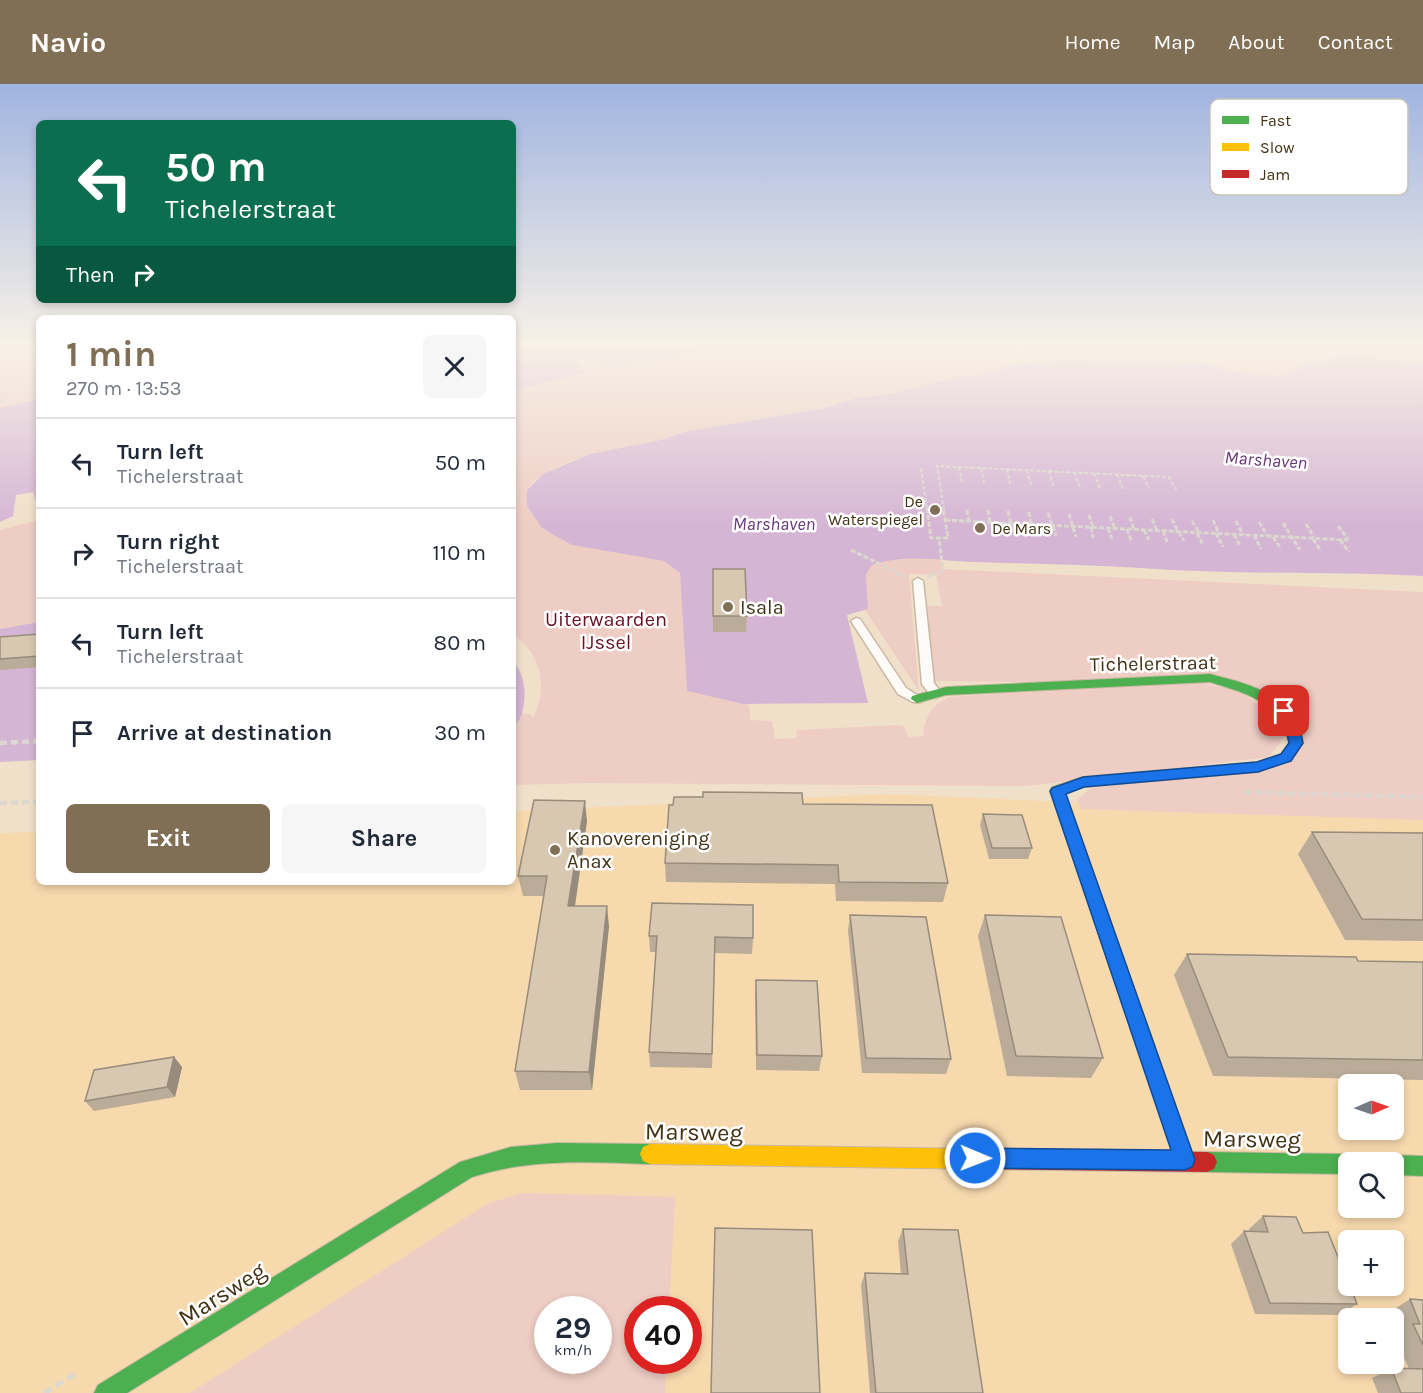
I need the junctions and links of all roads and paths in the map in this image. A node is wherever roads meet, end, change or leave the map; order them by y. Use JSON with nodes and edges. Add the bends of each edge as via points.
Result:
{"nodes":[{"id":1,"x":960,"y":467,"type":"junction"},
{"id":2,"x":921,"y":468,"type":"dead end"},
{"id":3,"x":981,"y":468,"type":"junction"},
{"id":4,"x":1007,"y":469,"type":"junction"},
{"id":5,"x":1027,"y":470,"type":"junction"},
{"id":6,"x":1049,"y":471,"type":"junction"},
{"id":7,"x":1074,"y":472,"type":"junction"},
{"id":8,"x":1094,"y":473,"type":"junction"},
{"id":9,"x":1117,"y":474,"type":"junction"},
{"id":10,"x":1143,"y":475,"type":"junction"},
{"id":11,"x":962,"y":482,"type":"dead end"},
{"id":12,"x":984,"y":483,"type":"dead end"},
{"id":13,"x":1011,"y":484,"type":"dead end"},
{"id":14,"x":1031,"y":485,"type":"dead end"},
{"id":15,"x":1053,"y":486,"type":"dead end"},
{"id":16,"x":1080,"y":487,"type":"dead end"},
{"id":17,"x":1100,"y":488,"type":"dead end"},
{"id":18,"x":1149,"y":488,"type":"dead end"},
{"id":19,"x":1123,"y":489,"type":"dead end"},
{"id":20,"x":1177,"y":491,"type":"dead end"},
{"id":21,"x":967,"y":510,"type":"dead end"},
{"id":22,"x":988,"y":510,"type":"dead end"},
{"id":23,"x":1008,"y":511,"type":"dead end"},
{"id":24,"x":1029,"y":512,"type":"dead end"},
{"id":25,"x":1048,"y":513,"type":"dead end"},
{"id":26,"x":1069,"y":514,"type":"dead end"},
{"id":27,"x":1089,"y":515,"type":"dead end"},
{"id":28,"x":1110,"y":516,"type":"dead end"},
{"id":29,"x":1130,"y":517,"type":"dead end"},
{"id":30,"x":1152,"y":519,"type":"dead end"},
{"id":31,"x":1172,"y":519,"type":"dead end"},
{"id":32,"x":945,"y":520,"type":"junction"},
{"id":33,"x":1213,"y":520,"type":"dead end"},
{"id":34,"x":969,"y":521,"type":"junction"},
{"id":35,"x":1192,"y":521,"type":"dead end"},
{"id":36,"x":1236,"y":521,"type":"dead end"},
{"id":37,"x":990,"y":522,"type":"junction"},
{"id":38,"x":1259,"y":522,"type":"dead end"},
{"id":39,"x":1283,"y":523,"type":"dead end"},
{"id":40,"x":1012,"y":524,"type":"junction"},
{"id":41,"x":1032,"y":524,"type":"junction"},
{"id":42,"x":1306,"y":524,"type":"dead end"},
{"id":43,"x":1052,"y":526,"type":"junction"},
{"id":44,"x":1073,"y":526,"type":"junction"},
{"id":45,"x":1338,"y":526,"type":"dead end"},
{"id":46,"x":1092,"y":527,"type":"junction"},
{"id":47,"x":1108,"y":528,"type":"junction"},
{"id":48,"x":1115,"y":528,"type":"junction"},
{"id":49,"x":1127,"y":529,"type":"junction"},
{"id":50,"x":1134,"y":530,"type":"junction"},
{"id":51,"x":1144,"y":530,"type":"junction"},
{"id":52,"x":1157,"y":531,"type":"junction"},
{"id":53,"x":1162,"y":531,"type":"junction"},
{"id":54,"x":1179,"y":532,"type":"junction"},
{"id":55,"x":1198,"y":532,"type":"junction"},
{"id":56,"x":1217,"y":533,"type":"junction"},
{"id":57,"x":1017,"y":534,"type":"dead end"},
{"id":58,"x":1234,"y":534,"type":"junction"},
{"id":59,"x":1243,"y":535,"type":"junction"},
{"id":60,"x":1254,"y":535,"type":"junction"},
{"id":61,"x":1036,"y":536,"type":"dead end"},
{"id":62,"x":1056,"y":536,"type":"dead end"},
{"id":63,"x":1267,"y":536,"type":"junction"},
{"id":64,"x":1273,"y":536,"type":"junction"},
{"id":65,"x":1076,"y":537,"type":"dead end"},
{"id":66,"x":1292,"y":537,"type":"junction"},
{"id":67,"x":939,"y":538,"type":"junction"},
{"id":68,"x":1094,"y":538,"type":"dead end"},
{"id":69,"x":1314,"y":538,"type":"junction"},
{"id":70,"x":1112,"y":539,"type":"dead end"},
{"id":71,"x":1340,"y":539,"type":"junction"},
{"id":72,"x":1131,"y":540,"type":"dead end"},
{"id":73,"x":1149,"y":540,"type":"dead end"},
{"id":74,"x":1184,"y":541,"type":"dead end"},
{"id":75,"x":1167,"y":542,"type":"dead end"},
{"id":76,"x":1202,"y":543,"type":"dead end"},
{"id":77,"x":1240,"y":546,"type":"dead end"},
{"id":78,"x":1222,"y":547,"type":"dead end"},
{"id":79,"x":1261,"y":549,"type":"dead end"},
{"id":80,"x":1281,"y":549,"type":"dead end"},
{"id":81,"x":851,"y":550,"type":"dead end"},
{"id":82,"x":1300,"y":550,"type":"dead end"},
{"id":83,"x":1321,"y":551,"type":"dead end"},
{"id":84,"x":1349,"y":552,"type":"dead end"},
{"id":85,"x":943,"y":571,"type":"dead end"},
{"id":86,"x":901,"y":575,"type":"dead end"},
{"id":87,"x":918,"y":581,"type":"dead end"},
{"id":88,"x":856,"y":621,"type":"dead end"},
{"id":89,"x":936,"y":694,"type":"junction"},
{"id":90,"x":917,"y":699,"type":"joint"},
{"id":91,"x":36,"y":741,"type":"edge"},
{"id":92,"x":0,"y":742,"type":"edge"},
{"id":93,"x":36,"y":802,"type":"edge"},
{"id":94,"x":0,"y":803,"type":"edge"},
{"id":95,"x":1185,"y":1160,"type":"junction"},
{"id":96,"x":1338,"y":1164,"type":"edge"},
{"id":97,"x":1404,"y":1165,"type":"edge"},
{"id":98,"x":1423,"y":1166,"type":"edge"},
{"id":99,"x":106,"y":1393,"type":"edge"}],
"edges":[{"from":1,"to":3,"type":"path"},
{"from":1,"to":11,"type":"path"},
{"from":1,"to":32,"type":"path","via":[[937,466]]},
{"from":2,"to":67,"type":"path","via":[[931,538]]},
{"from":3,"to":4,"type":"path"},
{"from":3,"to":12,"type":"path"},
{"from":4,"to":5,"type":"path"},
{"from":4,"to":13,"type":"path"},
{"from":5,"to":6,"type":"path"},
{"from":5,"to":14,"type":"path"},
{"from":6,"to":7,"type":"path"},
{"from":6,"to":15,"type":"path"},
{"from":7,"to":8,"type":"path"},
{"from":7,"to":16,"type":"path"},
{"from":8,"to":9,"type":"path"},
{"from":8,"to":17,"type":"path"},
{"from":9,"to":10,"type":"path"},
{"from":9,"to":19,"type":"path"},
{"from":10,"to":18,"type":"path"},
{"from":10,"to":20,"type":"path","via":[[1169,477]]},
{"from":21,"to":34,"type":"path"},
{"from":22,"to":37,"type":"path"},
{"from":23,"to":40,"type":"path"},
{"from":24,"to":41,"type":"path"},
{"from":25,"to":43,"type":"path"},
{"from":26,"to":44,"type":"path"},
{"from":27,"to":46,"type":"path"},
{"from":28,"to":48,"type":"path"},
{"from":29,"to":50,"type":"path"},
{"from":30,"to":52,"type":"path"},
{"from":31,"to":54,"type":"path"},
{"from":32,"to":34,"type":"path"},
{"from":32,"to":67,"type":"path","via":[[948,538]]},
{"from":33,"to":56,"type":"path"},
{"from":34,"to":37,"type":"path"},
{"from":35,"to":55,"type":"path"},
{"from":36,"to":59,"type":"path"},
{"from":37,"to":40,"type":"path"},
{"from":38,"to":63,"type":"path"},
{"from":39,"to":66,"type":"path"},
{"from":40,"to":41,"type":"path"},
{"from":40,"to":57,"type":"path"},
{"from":41,"to":43,"type":"path"},
{"from":41,"to":61,"type":"path"},
{"from":42,"to":69,"type":"path"},
{"from":43,"to":44,"type":"path"},
{"from":43,"to":62,"type":"path"},
{"from":44,"to":46,"type":"path"},
{"from":44,"to":65,"type":"path"},
{"from":45,"to":71,"type":"path","via":[[1348,540]]},
{"from":46,"to":47,"type":"path"},
{"from":46,"to":68,"type":"path"},
{"from":47,"to":48,"type":"path"},
{"from":47,"to":70,"type":"path"},
{"from":48,"to":49,"type":"path"},
{"from":49,"to":50,"type":"path"},
{"from":49,"to":72,"type":"path"},
{"from":50,"to":51,"type":"path"},
{"from":51,"to":52,"type":"path"},
{"from":51,"to":73,"type":"path"},
{"from":52,"to":53,"type":"path"},
{"from":53,"to":54,"type":"path"},
{"from":53,"to":75,"type":"path"},
{"from":54,"to":55,"type":"path"},
{"from":54,"to":74,"type":"path"},
{"from":55,"to":56,"type":"path"},
{"from":55,"to":76,"type":"path"},
{"from":56,"to":58,"type":"path"},
{"from":56,"to":78,"type":"path"},
{"from":58,"to":59,"type":"path"},
{"from":58,"to":77,"type":"path"},
{"from":59,"to":60,"type":"path"},
{"from":60,"to":63,"type":"path"},
{"from":60,"to":79,"type":"path"},
{"from":63,"to":64,"type":"path"},
{"from":64,"to":66,"type":"path"},
{"from":64,"to":80,"type":"path"},
{"from":66,"to":69,"type":"path"},
{"from":66,"to":82,"type":"path"},
{"from":67,"to":85,"type":"path"},
{"from":69,"to":71,"type":"path"},
{"from":69,"to":83,"type":"path"},
{"from":71,"to":84,"type":"path"},
{"from":81,"to":86,"type":"path"},
{"from":87,"to":89,"type":"lane","via":[[928,684]]},
{"from":88,"to":90,"type":"lane","via":[[902,691]]},
{"from":89,"to":90,"type":"street","name":"Tichelerstraat"},
{"from":89,"to":95,"type":"street","name":"Tichelerstraat","via":[[1210,678],[1264,696],[1284,711],[1296,743],[1286,758],[1258,767],[1083,782],[1058,791]]},
{"from":91,"to":92,"type":"path"},
{"from":93,"to":94,"type":"path"},
{"from":95,"to":96,"type":"street","name":"Marsweg"},
{"from":95,"to":99,"type":"street","name":"Marsweg","via":[[538,1152],[501,1156],[457,1174]]},
{"from":97,"to":98,"type":"street"}]}
